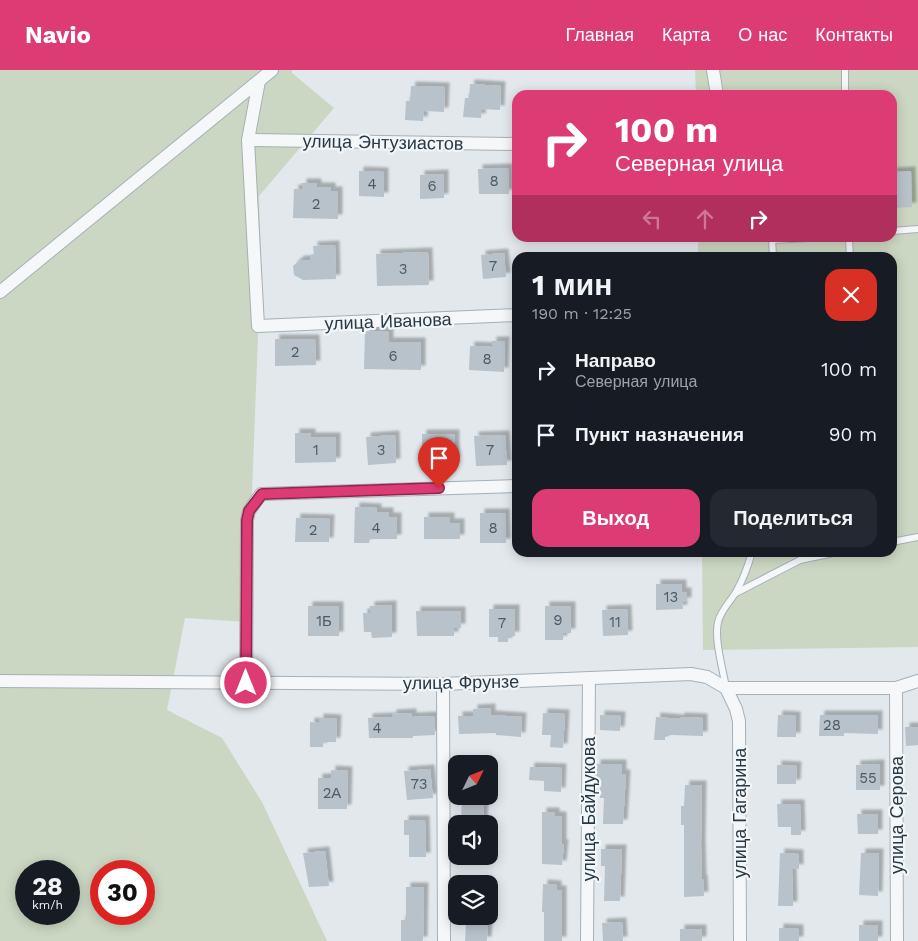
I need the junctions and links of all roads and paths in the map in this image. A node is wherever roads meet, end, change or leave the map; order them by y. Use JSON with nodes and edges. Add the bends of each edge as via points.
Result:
{"nodes":[{"id":1,"x":272,"y":70,"type":"edge"},
{"id":2,"x":713,"y":70,"type":"edge"},
{"id":3,"x":845,"y":70,"type":"edge"},
{"id":4,"x":259,"y":81,"type":"junction"},
{"id":5,"x":716,"y":90,"type":"edge"},
{"id":6,"x":845,"y":90,"type":"edge"},
{"id":7,"x":248,"y":140,"type":"junction"},
{"id":8,"x":512,"y":144,"type":"edge"},
{"id":9,"x":918,"y":229,"type":"edge"},
{"id":10,"x":897,"y":231,"type":"edge"},
{"id":11,"x":0,"y":292,"type":"edge"},
{"id":12,"x":512,"y":315,"type":"edge"},
{"id":13,"x":512,"y":486,"type":"edge"},
{"id":14,"x":918,"y":537,"type":"edge"},
{"id":15,"x":897,"y":541,"type":"edge"},
{"id":16,"x":751,"y":557,"type":"edge"},
{"id":17,"x":801,"y":557,"type":"edge"},
{"id":18,"x":814,"y":557,"type":"edge"},
{"id":19,"x":800,"y":560,"type":"junction"},
{"id":20,"x":735,"y":594,"type":"junction"},
{"id":21,"x":589,"y":678,"type":"junction"},
{"id":22,"x":0,"y":681,"type":"edge"},
{"id":23,"x":918,"y":681,"type":"edge"},
{"id":24,"x":246,"y":683,"type":"junction"},
{"id":25,"x":443,"y":684,"type":"junction"},
{"id":26,"x":726,"y":688,"type":"junction"},
{"id":27,"x":896,"y":688,"type":"junction"},
{"id":28,"x":444,"y":941,"type":"edge"},
{"id":29,"x":587,"y":941,"type":"edge"},
{"id":30,"x":740,"y":941,"type":"edge"},
{"id":31,"x":897,"y":941,"type":"edge"}],
"edges":[{"from":1,"to":4,"type":"street"},
{"from":2,"to":5,"type":"street"},
{"from":3,"to":6,"type":"lane"},
{"from":4,"to":7,"type":"street"},
{"from":4,"to":11,"type":"street"},
{"from":7,"to":8,"type":"street","name":"улица Энтузиастов"},
{"from":7,"to":12,"type":"street","name":"улица Иванова","via":[[258,326]]},
{"from":9,"to":10,"type":"lane"},
{"from":13,"to":24,"type":"street","via":[[262,494],[249,511],[247,520]]},
{"from":14,"to":15,"type":"lane"},
{"from":16,"to":20,"type":"lane"},
{"from":17,"to":19,"type":"lane"},
{"from":18,"to":19,"type":"lane"},
{"from":19,"to":20,"type":"lane"},
{"from":20,"to":26,"type":"lane","via":[[717,624]]},
{"from":21,"to":25,"type":"street","name":"улица Фрунзе"},
{"from":21,"to":26,"type":"street","name":"улица Фрунзе","via":[[691,674],[707,677]]},
{"from":21,"to":29,"type":"street","name":"улица Байдукова"},
{"from":22,"to":24,"type":"street","name":"улица Фрунзе"},
{"from":23,"to":27,"type":"street","name":"улица Фрунзе"},
{"from":24,"to":25,"type":"street","name":"улица Фрунзе"},
{"from":25,"to":28,"type":"street"},
{"from":26,"to":27,"type":"street","name":"улица Фрунзе"},
{"from":26,"to":30,"type":"street","name":"улица Гагарина","via":[[739,721]]},
{"from":27,"to":31,"type":"street","name":"улица Серова"}]}
